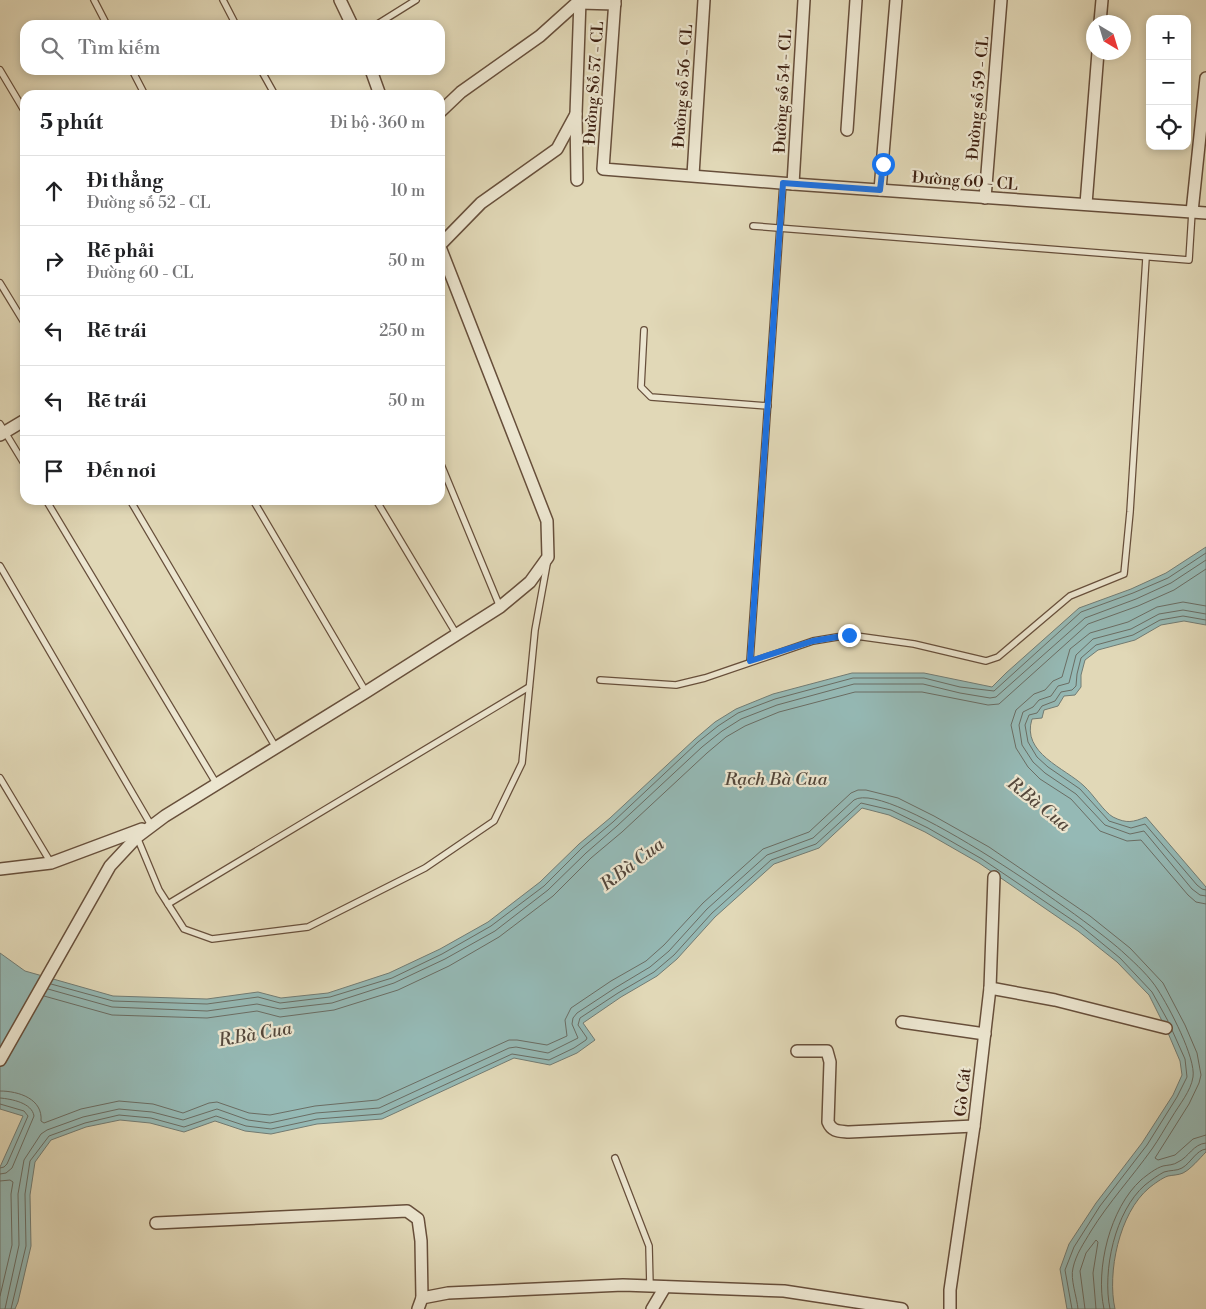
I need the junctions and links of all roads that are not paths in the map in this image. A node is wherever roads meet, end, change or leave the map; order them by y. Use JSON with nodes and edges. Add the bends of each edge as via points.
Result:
{"nodes":[{"id":1,"x":94,"y":0,"type":"edge"},
{"id":2,"x":223,"y":0,"type":"edge"},
{"id":3,"x":340,"y":0,"type":"edge"},
{"id":4,"x":416,"y":0,"type":"edge"},
{"id":5,"x":704,"y":0,"type":"edge"},
{"id":6,"x":804,"y":0,"type":"edge"},
{"id":7,"x":856,"y":0,"type":"edge"},
{"id":8,"x":896,"y":0,"type":"edge"},
{"id":9,"x":1002,"y":0,"type":"edge"},
{"id":10,"x":1102,"y":0,"type":"edge"},
{"id":11,"x":580,"y":1,"type":"edge"},
{"id":12,"x":615,"y":2,"type":"edge"},
{"id":13,"x":1101,"y":15,"type":"edge"},
{"id":14,"x":104,"y":20,"type":"edge"},
{"id":15,"x":233,"y":20,"type":"edge"},
{"id":16,"x":350,"y":20,"type":"edge"},
{"id":17,"x":384,"y":20,"type":"edge"},
{"id":18,"x":1097,"y":60,"type":"edge"},
{"id":19,"x":0,"y":70,"type":"edge"},
{"id":20,"x":135,"y":75,"type":"edge"},
{"id":21,"x":264,"y":75,"type":"edge"},
{"id":22,"x":373,"y":75,"type":"edge"},
{"id":23,"x":1206,"y":78,"type":"edge"},
{"id":24,"x":142,"y":90,"type":"edge"},
{"id":25,"x":272,"y":90,"type":"edge"},
{"id":26,"x":378,"y":90,"type":"edge"},
{"id":27,"x":20,"y":104,"type":"edge"},
{"id":28,"x":445,"y":107,"type":"edge"},
{"id":29,"x":576,"y":114,"type":"junction"},
{"id":30,"x":847,"y":130,"type":"dead end"},
{"id":31,"x":603,"y":169,"type":"joint"},
{"id":32,"x":693,"y":175,"type":"junction"},
{"id":33,"x":577,"y":180,"type":"dead end"},
{"id":34,"x":788,"y":184,"type":"junction"},
{"id":35,"x":880,"y":190,"type":"junction"},
{"id":36,"x":985,"y":198,"type":"junction"},
{"id":37,"x":1086,"y":204,"type":"junction"},
{"id":38,"x":1192,"y":212,"type":"junction"},
{"id":39,"x":1206,"y":213,"type":"edge"},
{"id":40,"x":753,"y":226,"type":"dead end"},
{"id":41,"x":780,"y":229,"type":"junction"},
{"id":42,"x":445,"y":241,"type":"edge"},
{"id":43,"x":1146,"y":258,"type":"junction"},
{"id":44,"x":445,"y":259,"type":"edge"},
{"id":45,"x":0,"y":283,"type":"edge"},
{"id":46,"x":20,"y":316,"type":"edge"},
{"id":47,"x":644,"y":330,"type":"dead end"},
{"id":48,"x":768,"y":406,"type":"junction"},
{"id":49,"x":20,"y":422,"type":"edge"},
{"id":50,"x":2,"y":430,"type":"edge"},
{"id":51,"x":20,"y":457,"type":"edge"},
{"id":52,"x":445,"y":474,"type":"edge"},
{"id":53,"x":49,"y":505,"type":"edge"},
{"id":54,"x":133,"y":505,"type":"edge"},
{"id":55,"x":256,"y":505,"type":"edge"},
{"id":56,"x":379,"y":505,"type":"edge"},
{"id":57,"x":548,"y":557,"type":"junction"},
{"id":58,"x":0,"y":566,"type":"edge"},
{"id":59,"x":500,"y":607,"type":"junction"},
{"id":60,"x":457,"y":635,"type":"junction"},
{"id":61,"x":750,"y":661,"type":"junction"},
{"id":62,"x":600,"y":680,"type":"dead end"},
{"id":63,"x":530,"y":686,"type":"junction"},
{"id":64,"x":366,"y":692,"type":"junction"},
{"id":65,"x":275,"y":746,"type":"junction"},
{"id":66,"x":0,"y":778,"type":"edge"},
{"id":67,"x":216,"y":784,"type":"junction"},
{"id":68,"x":150,"y":826,"type":"junction"},
{"id":69,"x":137,"y":836,"type":"junction"},
{"id":70,"x":51,"y":863,"type":"junction"},
{"id":71,"x":0,"y":869,"type":"edge"},
{"id":72,"x":994,"y":877,"type":"dead end"},
{"id":73,"x":168,"y":904,"type":"junction"},
{"id":74,"x":990,"y":988,"type":"junction"},
{"id":75,"x":902,"y":1022,"type":"dead end"},
{"id":76,"x":1166,"y":1028,"type":"dead end"},
{"id":77,"x":985,"y":1034,"type":"junction"},
{"id":78,"x":797,"y":1051,"type":"dead end"},
{"id":79,"x":0,"y":1060,"type":"edge"},
{"id":80,"x":974,"y":1126,"type":"junction"},
{"id":81,"x":614,"y":1158,"type":"dead end"},
{"id":82,"x":156,"y":1223,"type":"dead end"},
{"id":83,"x":650,"y":1286,"type":"junction"},
{"id":84,"x":665,"y":1287,"type":"junction"},
{"id":85,"x":420,"y":1304,"type":"edge"},
{"id":86,"x":652,"y":1309,"type":"edge"},
{"id":87,"x":902,"y":1309,"type":"edge"},
{"id":88,"x":950,"y":1309,"type":"edge"}],
"edges":[{"from":1,"to":14,"type":"lane"},
{"from":2,"to":15,"type":"lane"},
{"from":3,"to":16,"type":"street"},
{"from":4,"to":17,"type":"lane"},
{"from":5,"to":32,"type":"street","name":"Đường số 56 - CL"},
{"from":6,"to":34,"type":"street","name":"Đường số 54 - CL"},
{"from":7,"to":30,"type":"street"},
{"from":8,"to":35,"type":"street"},
{"from":9,"to":36,"type":"street","name":"Đường số 59 - CL"},
{"from":10,"to":13,"type":"street"},
{"from":11,"to":12,"type":"street"},
{"from":11,"to":28,"type":"street","via":[[540,36]]},
{"from":11,"to":29,"type":"street"},
{"from":12,"to":31,"type":"street","name":"Đường Số 57 - CL"},
{"from":18,"to":37,"type":"street"},
{"from":19,"to":27,"type":"lane"},
{"from":20,"to":24,"type":"lane"},
{"from":21,"to":25,"type":"lane"},
{"from":22,"to":26,"type":"street"},
{"from":23,"to":38,"type":"street"},
{"from":29,"to":33,"type":"street"},
{"from":29,"to":42,"type":"street","via":[[557,149],[481,203]]},
{"from":31,"to":32,"type":"street","name":"Đường 60 - CL"},
{"from":32,"to":34,"type":"street","name":"Đường 60 - CL"},
{"from":34,"to":35,"type":"street","name":"Đường 60 - CL"},
{"from":34,"to":41,"type":"lane"},
{"from":35,"to":36,"type":"street","name":"Đường 60 - CL"},
{"from":36,"to":37,"type":"street","name":"Đường 60 - CL"},
{"from":37,"to":38,"type":"street","name":"Đường 60 - CL"},
{"from":38,"to":39,"type":"street","name":"Đường 60 - CL"},
{"from":38,"to":43,"type":"lane","via":[[1189,260]]},
{"from":40,"to":41,"type":"lane"},
{"from":41,"to":43,"type":"lane"},
{"from":41,"to":48,"type":"lane"},
{"from":43,"to":61,"type":"lane","via":[[1124,574],[1070,596],[998,657],[986,661],[914,644],[849,635],[813,641]]},
{"from":44,"to":57,"type":"street","via":[[547,521]]},
{"from":45,"to":46,"type":"lane"},
{"from":47,"to":48,"type":"lane","via":[[641,387],[651,397]]},
{"from":48,"to":61,"type":"lane"},
{"from":49,"to":50,"type":"street"},
{"from":50,"to":51,"type":"lane"},
{"from":52,"to":59,"type":"lane"},
{"from":53,"to":67,"type":"lane"},
{"from":54,"to":65,"type":"lane"},
{"from":55,"to":64,"type":"lane"},
{"from":56,"to":60,"type":"lane"},
{"from":57,"to":59,"type":"street","via":[[530,582]]},
{"from":57,"to":63,"type":"lane","via":[[535,630]]},
{"from":58,"to":68,"type":"lane"},
{"from":59,"to":60,"type":"street"},
{"from":60,"to":64,"type":"street"},
{"from":61,"to":62,"type":"lane","via":[[676,685]]},
{"from":63,"to":73,"type":"lane"},
{"from":63,"to":73,"type":"lane","via":[[522,763],[494,821],[425,868],[308,927],[212,939],[184,928]]},
{"from":64,"to":65,"type":"street"},
{"from":65,"to":67,"type":"street"},
{"from":66,"to":70,"type":"lane"},
{"from":67,"to":68,"type":"street"},
{"from":68,"to":69,"type":"street"},
{"from":68,"to":70,"type":"street"},
{"from":69,"to":73,"type":"lane"},
{"from":69,"to":79,"type":"street","via":[[110,866]]},
{"from":70,"to":71,"type":"street"},
{"from":72,"to":74,"type":"street","name":"Gò Cát"},
{"from":74,"to":76,"type":"street","via":[[1055,1000]]},
{"from":74,"to":77,"type":"street","name":"Gò Cát"},
{"from":75,"to":77,"type":"street"},
{"from":77,"to":80,"type":"street","name":"Gò Cát"},
{"from":78,"to":80,"type":"street","via":[[827,1051],[830,1062],[828,1122],[836,1131]]},
{"from":80,"to":88,"type":"street","name":"Gò Cát"},
{"from":81,"to":83,"type":"lane","via":[[649,1246]]},
{"from":82,"to":85,"type":"street","via":[[407,1211],[418,1219]]},
{"from":83,"to":84,"type":"street"},
{"from":83,"to":85,"type":"street","via":[[448,1293]]},
{"from":84,"to":86,"type":"street"},
{"from":84,"to":87,"type":"street","via":[[784,1291]]}]}
